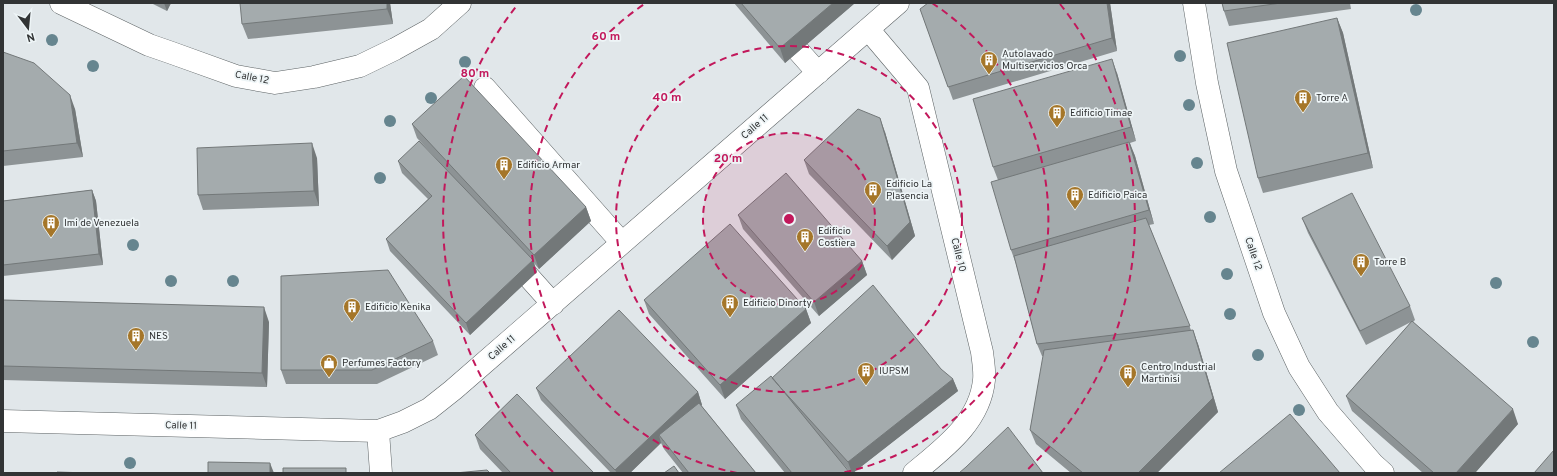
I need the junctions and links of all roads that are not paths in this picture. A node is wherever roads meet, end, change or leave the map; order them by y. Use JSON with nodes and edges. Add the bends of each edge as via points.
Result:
{"nodes":[{"id":1,"x":61,"y":3,"type":"edge"},
{"id":2,"x":460,"y":3,"type":"edge"},
{"id":3,"x":756,"y":3,"type":"edge"},
{"id":4,"x":898,"y":3,"type":"edge"},
{"id":5,"x":1194,"y":3,"type":"edge"},
{"id":6,"x":868,"y":30,"type":"junction"},
{"id":7,"x":818,"y":73,"type":"junction"},
{"id":8,"x":485,"y":88,"type":"dead end"},
{"id":9,"x":495,"y":239,"type":"edge"},
{"id":10,"x":622,"y":243,"type":"junction"},
{"id":11,"x":553,"y":304,"type":"junction"},
{"id":12,"x":3,"y":421,"type":"edge"},
{"id":13,"x":378,"y":431,"type":"junction"},
{"id":14,"x":381,"y":473,"type":"edge"},
{"id":15,"x":914,"y":473,"type":"edge"},
{"id":16,"x":1383,"y":473,"type":"edge"}],
"edges":[{"from":1,"to":2,"type":"street","name":"Calle 12","via":[[149,45],[236,76],[275,83],[314,78],[360,66],[431,29]]},
{"from":3,"to":7,"type":"street"},
{"from":4,"to":6,"type":"street","name":"Calle 11"},
{"from":5,"to":16,"type":"street","name":"Calle 12","via":[[1207,83],[1226,171],[1274,313],[1299,367],[1328,412]]},
{"from":6,"to":7,"type":"street","name":"Calle 11"},
{"from":6,"to":15,"type":"street","name":"Calle 10","via":[[918,88],[982,359],[984,379],[979,403],[953,441]]},
{"from":7,"to":10,"type":"street","name":"Calle 11"},
{"from":8,"to":10,"type":"street"},
{"from":9,"to":11,"type":"street"},
{"from":10,"to":11,"type":"street","name":"Calle 11"},
{"from":11,"to":13,"type":"street","name":"Calle 11","via":[[429,409]]},
{"from":12,"to":13,"type":"street","name":"Calle 11"},
{"from":13,"to":14,"type":"street"}]}
